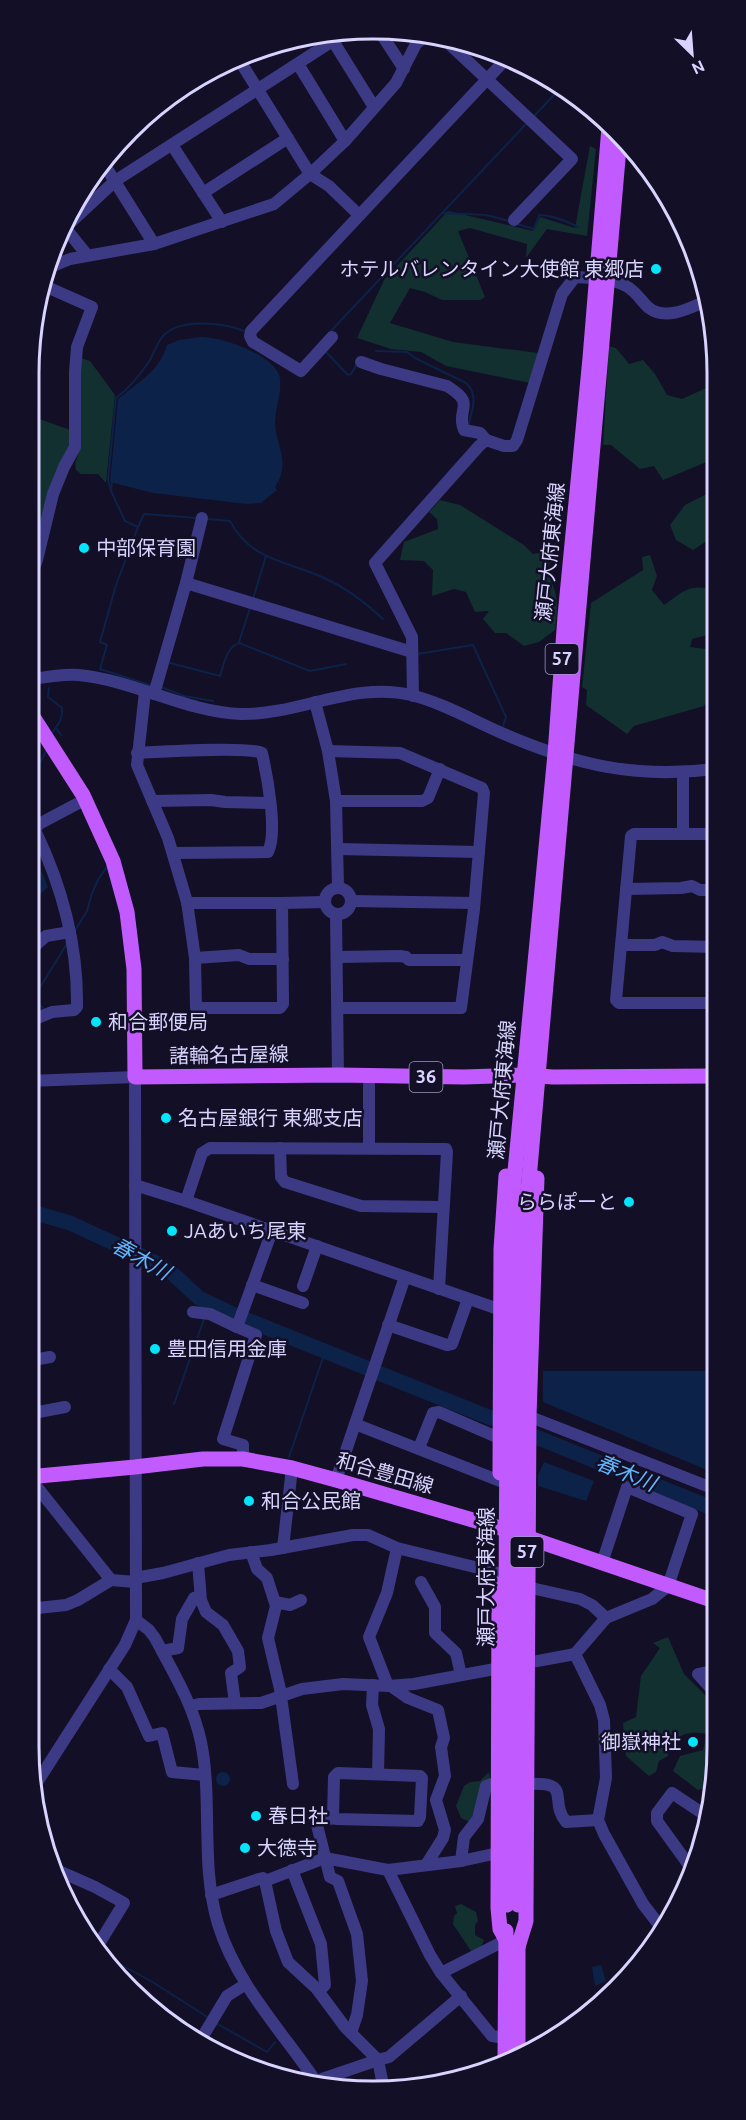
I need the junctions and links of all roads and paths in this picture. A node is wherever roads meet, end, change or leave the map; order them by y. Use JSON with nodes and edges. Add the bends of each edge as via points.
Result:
{"nodes":[{"id":1,"x":385,"y":40,"type":"edge"},
{"id":2,"x":333,"y":41,"type":"edge"},
{"id":3,"x":332,"y":42,"type":"edge"},
{"id":4,"x":418,"y":42,"type":"edge"},
{"id":5,"x":455,"y":49,"type":"edge"},
{"id":6,"x":298,"y":64,"type":"junction"},
{"id":7,"x":501,"y":64,"type":"edge"},
{"id":8,"x":243,"y":65,"type":"edge"},
{"id":9,"x":404,"y":69,"type":"junction"},
{"id":10,"x":488,"y":78,"type":"junction"},
{"id":11,"x":258,"y":90,"type":"junction"},
{"id":12,"x":374,"y":107,"type":"junction"},
{"id":13,"x":609,"y":137,"type":"edge"},
{"id":14,"x":288,"y":138,"type":"junction"},
{"id":15,"x":345,"y":141,"type":"junction"},
{"id":16,"x":172,"y":145,"type":"junction"},
{"id":17,"x":619,"y":147,"type":"edge"},
{"id":18,"x":108,"y":170,"type":"edge"},
{"id":19,"x":310,"y":174,"type":"junction"},
{"id":20,"x":115,"y":181,"type":"junction"},
{"id":21,"x":203,"y":193,"type":"junction"},
{"id":22,"x":80,"y":213,"type":"edge"},
{"id":23,"x":359,"y":215,"type":"junction"},
{"id":24,"x":514,"y":220,"type":"dead end"},
{"id":25,"x":222,"y":222,"type":"junction"},
{"id":26,"x":69,"y":233,"type":"edge"},
{"id":27,"x":154,"y":244,"type":"junction"},
{"id":28,"x":87,"y":255,"type":"junction"},
{"id":29,"x":58,"y":264,"type":"edge"},
{"id":30,"x":603,"y":278,"type":"junction"},
{"id":31,"x":50,"y":288,"type":"edge"},
{"id":32,"x":700,"y":303,"type":"edge"},
{"id":33,"x":332,"y":338,"type":"dead end"},
{"id":34,"x":361,"y":362,"type":"dead end"},
{"id":35,"x":486,"y":440,"type":"junction"},
{"id":36,"x":202,"y":518,"type":"dead end"},
{"id":37,"x":39,"y":552,"type":"edge"},
{"id":38,"x":186,"y":583,"type":"junction"},
{"id":39,"x":411,"y":652,"type":"junction"},
{"id":40,"x":39,"y":679,"type":"edge"},
{"id":41,"x":149,"y":693,"type":"junction"},
{"id":42,"x":412,"y":696,"type":"junction"},
{"id":43,"x":315,"y":702,"type":"junction"},
{"id":44,"x":39,"y":726,"type":"edge"},
{"id":45,"x":42,"y":730,"type":"junction"},
{"id":46,"x":39,"y":732,"type":"edge"},
{"id":47,"x":328,"y":751,"type":"junction"},
{"id":48,"x":137,"y":753,"type":"junction"},
{"id":49,"x":561,"y":756,"type":"junction"},
{"id":50,"x":440,"y":769,"type":"junction"},
{"id":51,"x":707,"y":770,"type":"edge"},
{"id":52,"x":683,"y":772,"type":"junction"},
{"id":53,"x":86,"y":799,"type":"junction"},
{"id":54,"x":152,"y":801,"type":"junction"},
{"id":55,"x":336,"y":801,"type":"junction"},
{"id":56,"x":270,"y":803,"type":"junction"},
{"id":57,"x":39,"y":825,"type":"edge"},
{"id":58,"x":683,"y":833,"type":"junction"},
{"id":59,"x":39,"y":834,"type":"edge"},
{"id":60,"x":707,"y":834,"type":"edge"},
{"id":61,"x":338,"y":849,"type":"junction"},
{"id":62,"x":479,"y":852,"type":"junction"},
{"id":63,"x":173,"y":854,"type":"junction"},
{"id":64,"x":338,"y":888,"type":"junction"},
{"id":65,"x":626,"y":889,"type":"junction"},
{"id":66,"x":707,"y":890,"type":"edge"},
{"id":67,"x":351,"y":901,"type":"junction"},
{"id":68,"x":325,"y":902,"type":"junction"},
{"id":69,"x":188,"y":903,"type":"junction"},
{"id":70,"x":282,"y":903,"type":"junction"},
{"id":71,"x":474,"y":903,"type":"junction"},
{"id":72,"x":336,"y":914,"type":"junction"},
{"id":73,"x":70,"y":932,"type":"junction"},
{"id":74,"x":39,"y":942,"type":"edge"},
{"id":75,"x":621,"y":945,"type":"junction"},
{"id":76,"x":707,"y":947,"type":"edge"},
{"id":77,"x":337,"y":957,"type":"junction"},
{"id":78,"x":195,"y":958,"type":"junction"},
{"id":79,"x":283,"y":959,"type":"junction"},
{"id":80,"x":467,"y":960,"type":"junction"},
{"id":81,"x":707,"y":1003,"type":"edge"},
{"id":82,"x":338,"y":1008,"type":"junction"},
{"id":83,"x":39,"y":1017,"type":"edge"},
{"id":84,"x":338,"y":1075,"type":"junction"},
{"id":85,"x":369,"y":1075,"type":"junction"},
{"id":86,"x":532,"y":1075,"type":"junction"},
{"id":87,"x":707,"y":1076,"type":"edge"},
{"id":88,"x":135,"y":1077,"type":"junction"},
{"id":89,"x":39,"y":1081,"type":"edge"},
{"id":90,"x":369,"y":1147,"type":"junction"},
{"id":91,"x":280,"y":1148,"type":"junction"},
{"id":92,"x":525,"y":1156,"type":"junction"},
{"id":93,"x":135,"y":1185,"type":"junction"},
{"id":94,"x":186,"y":1201,"type":"junction"},
{"id":95,"x":443,"y":1207,"type":"junction"},
{"id":96,"x":272,"y":1231,"type":"junction"},
{"id":97,"x":317,"y":1246,"type":"junction"},
{"id":98,"x":405,"y":1277,"type":"junction"},
{"id":99,"x":252,"y":1285,"type":"junction"},
{"id":100,"x":303,"y":1286,"type":"dead end"},
{"id":101,"x":439,"y":1289,"type":"junction"},
{"id":102,"x":468,"y":1299,"type":"junction"},
{"id":103,"x":303,"y":1303,"type":"dead end"},
{"id":104,"x":501,"y":1310,"type":"junction"},
{"id":105,"x":193,"y":1312,"type":"dead end"},
{"id":106,"x":531,"y":1320,"type":"junction"},
{"id":107,"x":388,"y":1324,"type":"junction"},
{"id":108,"x":237,"y":1327,"type":"junction"},
{"id":109,"x":50,"y":1357,"type":"dead end"},
{"id":110,"x":39,"y":1359,"type":"edge"},
{"id":111,"x":500,"y":1404,"type":"junction"},
{"id":112,"x":65,"y":1407,"type":"dead end"},
{"id":113,"x":39,"y":1412,"type":"edge"},
{"id":114,"x":529,"y":1416,"type":"junction"},
{"id":115,"x":355,"y":1424,"type":"junction"},
{"id":116,"x":499,"y":1438,"type":"junction"},
{"id":117,"x":419,"y":1448,"type":"junction"},
{"id":118,"x":243,"y":1459,"type":"junction"},
{"id":119,"x":135,"y":1467,"type":"junction"},
{"id":120,"x":292,"y":1468,"type":"junction"},
{"id":121,"x":39,"y":1476,"type":"edge"},
{"id":122,"x":336,"y":1480,"type":"junction"},
{"id":123,"x":500,"y":1481,"type":"junction"},
{"id":124,"x":707,"y":1486,"type":"edge"},
{"id":125,"x":39,"y":1490,"type":"edge"},
{"id":126,"x":500,"y":1528,"type":"junction"},
{"id":127,"x":528,"y":1538,"type":"junction"},
{"id":128,"x":282,"y":1548,"type":"junction"},
{"id":129,"x":397,"y":1548,"type":"junction"},
{"id":130,"x":251,"y":1552,"type":"junction"},
{"id":131,"x":198,"y":1563,"type":"junction"},
{"id":132,"x":602,"y":1563,"type":"junction"},
{"id":133,"x":499,"y":1573,"type":"junction"},
{"id":134,"x":111,"y":1580,"type":"junction"},
{"id":135,"x":135,"y":1580,"type":"junction"},
{"id":136,"x":421,"y":1582,"type":"dead end"},
{"id":137,"x":668,"y":1586,"type":"junction"},
{"id":138,"x":527,"y":1587,"type":"junction"},
{"id":139,"x":200,"y":1596,"type":"junction"},
{"id":140,"x":301,"y":1599,"type":"dead end"},
{"id":141,"x":707,"y":1599,"type":"edge"},
{"id":142,"x":275,"y":1602,"type":"junction"},
{"id":143,"x":39,"y":1608,"type":"edge"},
{"id":144,"x":606,"y":1618,"type":"junction"},
{"id":145,"x":136,"y":1620,"type":"junction"},
{"id":146,"x":162,"y":1651,"type":"junction"},
{"id":147,"x":576,"y":1654,"type":"junction"},
{"id":148,"x":528,"y":1662,"type":"junction"},
{"id":149,"x":497,"y":1668,"type":"junction"},
{"id":150,"x":109,"y":1670,"type":"junction"},
{"id":151,"x":707,"y":1672,"type":"edge"},
{"id":152,"x":461,"y":1675,"type":"junction"},
{"id":153,"x":707,"y":1684,"type":"edge"},
{"id":154,"x":373,"y":1685,"type":"junction"},
{"id":155,"x":389,"y":1686,"type":"junction"},
{"id":156,"x":281,"y":1695,"type":"junction"},
{"id":157,"x":235,"y":1703,"type":"junction"},
{"id":158,"x":191,"y":1706,"type":"junction"},
{"id":159,"x":378,"y":1774,"type":"junction"},
{"id":160,"x":205,"y":1775,"type":"junction"},
{"id":161,"x":41,"y":1777,"type":"edge"},
{"id":162,"x":498,"y":1782,"type":"junction"},
{"id":163,"x":293,"y":1784,"type":"dead end"},
{"id":164,"x":527,"y":1784,"type":"junction"},
{"id":165,"x":701,"y":1812,"type":"edge"},
{"id":166,"x":335,"y":1818,"type":"junction"},
{"id":167,"x":598,"y":1820,"type":"junction"},
{"id":168,"x":498,"y":1853,"type":"junction"},
{"id":169,"x":324,"y":1859,"type":"junction"},
{"id":170,"x":461,"y":1862,"type":"junction"},
{"id":171,"x":686,"y":1862,"type":"edge"},
{"id":172,"x":426,"y":1865,"type":"junction"},
{"id":173,"x":292,"y":1870,"type":"junction"},
{"id":174,"x":388,"y":1870,"type":"junction"},
{"id":175,"x":63,"y":1873,"type":"edge"},
{"id":176,"x":265,"y":1881,"type":"junction"},
{"id":177,"x":211,"y":1895,"type":"junction"},
{"id":178,"x":657,"y":1922,"type":"edge"},
{"id":179,"x":101,"y":1941,"type":"edge"},
{"id":180,"x":512,"y":1945,"type":"junction"},
{"id":181,"x":441,"y":1973,"type":"junction"},
{"id":182,"x":246,"y":1984,"type":"junction"},
{"id":183,"x":319,"y":1992,"type":"junction"},
{"id":184,"x":461,"y":1996,"type":"junction"},
{"id":185,"x":351,"y":2033,"type":"junction"},
{"id":186,"x":204,"y":2035,"type":"edge"},
{"id":187,"x":506,"y":2038,"type":"junction"},
{"id":188,"x":518,"y":2049,"type":"edge"},
{"id":189,"x":505,"y":2054,"type":"edge"},
{"id":190,"x":378,"y":2060,"type":"junction"},
{"id":191,"x":313,"y":2076,"type":"edge"},
{"id":192,"x":331,"y":2078,"type":"edge"},
{"id":193,"x":382,"y":2081,"type":"edge"}],
"edges":[{"from":1,"to":9,"type":"street"},
{"from":2,"to":12,"type":"street"},
{"from":3,"to":6,"type":"street"},
{"from":4,"to":9,"type":"street"},
{"from":5,"to":10,"type":"street"},
{"from":6,"to":11,"type":"street"},
{"from":6,"to":15,"type":"street"},
{"from":7,"to":10,"type":"street"},
{"from":8,"to":11,"type":"street"},
{"from":9,"to":12,"type":"street"},
{"from":10,"to":23,"type":"street"},
{"from":10,"to":24,"type":"street","via":[[572,159]]},
{"from":11,"to":14,"type":"street"},
{"from":11,"to":16,"type":"street"},
{"from":12,"to":15,"type":"street"},
{"from":13,"to":30,"type":"main road","name":"瀬戸大府東海線","number":"57"},
{"from":14,"to":19,"type":"street"},
{"from":14,"to":21,"type":"street"},
{"from":15,"to":19,"type":"street"},
{"from":16,"to":20,"type":"street"},
{"from":16,"to":21,"type":"street"},
{"from":17,"to":30,"type":"main road","name":"瀬戸大府東海線","number":"57"},
{"from":18,"to":20,"type":"street"},
{"from":19,"to":23,"type":"street"},
{"from":19,"to":25,"type":"street","via":[[274,204]]},
{"from":20,"to":22,"type":"street"},
{"from":20,"to":27,"type":"street"},
{"from":21,"to":25,"type":"street"},
{"from":23,"to":33,"type":"street","via":[[250,336],[253,342],[301,371]]},
{"from":25,"to":27,"type":"street"},
{"from":26,"to":28,"type":"street"},
{"from":27,"to":28,"type":"street"},
{"from":28,"to":29,"type":"street"},
{"from":30,"to":32,"type":"street","via":[[627,286],[659,314],[673,314]]},
{"from":30,"to":35,"type":"street","via":[[575,277],[562,294],[513,446]]},
{"from":30,"to":49,"type":"main road","name":"瀬戸大府東海線","number":"57","via":[[572,680]]},
{"from":31,"to":37,"type":"street","via":[[92,307],[77,347],[75,447],[53,494]]},
{"from":34,"to":35,"type":"street","via":[[457,392],[463,397],[464,430]]},
{"from":35,"to":39,"type":"street","via":[[375,562],[410,629]]},
{"from":36,"to":38,"type":"street"},
{"from":38,"to":39,"type":"street"},
{"from":38,"to":41,"type":"street"},
{"from":39,"to":42,"type":"street"},
{"from":40,"to":41,"type":"street","via":[[76,675]]},
{"from":41,"to":43,"type":"street","via":[[207,710],[240,714],[272,712]]},
{"from":41,"to":48,"type":"street"},
{"from":42,"to":43,"type":"street","via":[[368,692]]},
{"from":42,"to":49,"type":"street"},
{"from":43,"to":47,"type":"street"},
{"from":44,"to":45,"type":"main road"},
{"from":45,"to":46,"type":"street"},
{"from":45,"to":53,"type":"main road"},
{"from":47,"to":50,"type":"street","via":[[399,753]]},
{"from":47,"to":55,"type":"street"},
{"from":48,"to":54,"type":"street","via":[[139,771]]},
{"from":48,"to":56,"type":"street","via":[[259,751]]},
{"from":49,"to":52,"type":"street","via":[[626,771]]},
{"from":49,"to":86,"type":"main road","name":"瀬戸大府東海線","number":"57"},
{"from":50,"to":55,"type":"street","via":[[428,798],[422,801]]},
{"from":50,"to":62,"type":"street","via":[[483,790]]},
{"from":51,"to":52,"type":"street"},
{"from":52,"to":58,"type":"street"},
{"from":53,"to":57,"type":"street"},
{"from":53,"to":88,"type":"main road","via":[[113,861],[127,912],[135,988]]},
{"from":54,"to":56,"type":"street"},
{"from":54,"to":63,"type":"street"},
{"from":55,"to":61,"type":"street"},
{"from":56,"to":63,"type":"street","via":[[272,830],[268,852]]},
{"from":58,"to":60,"type":"street"},
{"from":58,"to":65,"type":"street","via":[[632,836]]},
{"from":59,"to":73,"type":"street","via":[[57,879]]},
{"from":61,"to":62,"type":"street"},
{"from":61,"to":64,"type":"street"},
{"from":62,"to":71,"type":"street"},
{"from":63,"to":69,"type":"street"},
{"from":64,"to":67,"type":"street","via":[[346,890]]},
{"from":64,"to":68,"type":"street","via":[[330,891]]},
{"from":65,"to":66,"type":"street","via":[[692,886]]},
{"from":65,"to":75,"type":"street"},
{"from":67,"to":71,"type":"street"},
{"from":67,"to":72,"type":"street","via":[[348,909]]},
{"from":68,"to":70,"type":"street"},
{"from":68,"to":72,"type":"street"},
{"from":69,"to":70,"type":"street"},
{"from":69,"to":78,"type":"street"},
{"from":70,"to":79,"type":"street"},
{"from":71,"to":80,"type":"street"},
{"from":72,"to":77,"type":"street"},
{"from":73,"to":74,"type":"street","via":[[46,936]]},
{"from":73,"to":83,"type":"street","via":[[77,1007]]},
{"from":75,"to":76,"type":"street","via":[[662,942]]},
{"from":75,"to":81,"type":"street","via":[[618,1002]]},
{"from":77,"to":80,"type":"street"},
{"from":77,"to":82,"type":"street"},
{"from":78,"to":79,"type":"street","via":[[239,955],[249,959]]},
{"from":78,"to":79,"type":"street","via":[[195,1004],[199,1009],[280,1008]]},
{"from":80,"to":82,"type":"street","via":[[463,1005],[458,1009]]},
{"from":82,"to":84,"type":"street"},
{"from":84,"to":85,"type":"main road","name":"諸輪名古屋線","number":"36"},
{"from":84,"to":88,"type":"main road","name":"諸輪名古屋線","number":"36"},
{"from":85,"to":86,"type":"main road","name":"諸輪名古屋線","number":"36"},
{"from":85,"to":90,"type":"street"},
{"from":86,"to":87,"type":"main road","name":"諸輪名古屋線","number":"36"},
{"from":86,"to":92,"type":"main road","name":"瀬戸大府東海線","number":"57"},
{"from":88,"to":89,"type":"street"},
{"from":88,"to":93,"type":"street"},
{"from":90,"to":91,"type":"street"},
{"from":90,"to":95,"type":"street","via":[[446,1149]]},
{"from":91,"to":94,"type":"street","via":[[205,1150]]},
{"from":91,"to":95,"type":"street","via":[[281,1177],[285,1182],[361,1206]]},
{"from":92,"to":104,"type":"main road","number":"57","via":[[507,1171],[504,1190]]},
{"from":92,"to":106,"type":"main road","number":"57","via":[[537,1171]]},
{"from":92,"to":180,"type":"main road","name":"瀬戸大府東海線","number":"57","bridge":true,"via":[[509,1304],[507,1420]]},
{"from":93,"to":94,"type":"street"},
{"from":93,"to":119,"type":"street"},
{"from":94,"to":96,"type":"street"},
{"from":95,"to":101,"type":"street"},
{"from":96,"to":97,"type":"street"},
{"from":96,"to":99,"type":"street"},
{"from":97,"to":98,"type":"street"},
{"from":97,"to":100,"type":"street"},
{"from":98,"to":101,"type":"street"},
{"from":98,"to":107,"type":"street"},
{"from":99,"to":103,"type":"street"},
{"from":99,"to":108,"type":"street"},
{"from":101,"to":102,"type":"street"},
{"from":102,"to":104,"type":"street"},
{"from":102,"to":107,"type":"street","via":[[452,1344]]},
{"from":104,"to":106,"type":"street"},
{"from":104,"to":111,"type":"main road","number":"57"},
{"from":105,"to":108,"type":"street","via":[[210,1314]]},
{"from":106,"to":114,"type":"main road","number":"57"},
{"from":107,"to":115,"type":"street"},
{"from":108,"to":118,"type":"street","via":[[256,1335],[223,1438],[243,1445]]},
{"from":109,"to":110,"type":"street"},
{"from":111,"to":114,"type":"street"},
{"from":111,"to":116,"type":"main road","number":"57"},
{"from":112,"to":113,"type":"street"},
{"from":114,"to":124,"type":"street"},
{"from":114,"to":127,"type":"main road","number":"57"},
{"from":115,"to":117,"type":"street"},
{"from":115,"to":122,"type":"street"},
{"from":116,"to":117,"type":"street","via":[[439,1412],[433,1413]]},
{"from":116,"to":123,"type":"main road","number":"57"},
{"from":117,"to":123,"type":"street"},
{"from":118,"to":119,"type":"main road","name":"和合豊田線"},
{"from":118,"to":120,"type":"main road","name":"和合豊田線"},
{"from":119,"to":121,"type":"main road","name":"和合豊田線"},
{"from":119,"to":135,"type":"street"},
{"from":120,"to":122,"type":"main road","name":"和合豊田線"},
{"from":120,"to":128,"type":"street"},
{"from":122,"to":126,"type":"main road","name":"和合豊田線"},
{"from":123,"to":126,"type":"main road","number":"57"},
{"from":125,"to":134,"type":"street"},
{"from":126,"to":127,"type":"main road","name":"和合豊田線"},
{"from":126,"to":133,"type":"main road","number":"57"},
{"from":127,"to":132,"type":"main road","name":"和合豊田線"},
{"from":127,"to":138,"type":"main road","number":"57"},
{"from":128,"to":129,"type":"street","via":[[360,1535]]},
{"from":128,"to":130,"type":"street"},
{"from":129,"to":133,"type":"street"},
{"from":129,"to":155,"type":"street","via":[[387,1593],[369,1637]]},
{"from":130,"to":131,"type":"street"},
{"from":130,"to":142,"type":"street","via":[[256,1569],[267,1578]]},
{"from":131,"to":135,"type":"street"},
{"from":131,"to":139,"type":"street"},
{"from":132,"to":137,"type":"main road","name":"和合豊田線"},
{"from":132,"to":137,"type":"street","via":[[627,1487],[692,1514]]},
{"from":133,"to":149,"type":"main road","number":"57"},
{"from":134,"to":135,"type":"street"},
{"from":134,"to":143,"type":"street","via":[[66,1605]]},
{"from":135,"to":145,"type":"street"},
{"from":136,"to":152,"type":"street","via":[[435,1607],[435,1633],[456,1653]]},
{"from":137,"to":141,"type":"main road","name":"和合豊田線"},
{"from":137,"to":144,"type":"street","via":[[652,1599]]},
{"from":138,"to":144,"type":"street","via":[[580,1599]]},
{"from":138,"to":148,"type":"main road","number":"57"},
{"from":139,"to":146,"type":"street","via":[[194,1598],[182,1619],[178,1648]]},
{"from":139,"to":157,"type":"street","via":[[206,1612],[223,1625],[238,1651],[240,1667],[231,1673]]},
{"from":140,"to":142,"type":"street","via":[[290,1605]]},
{"from":142,"to":156,"type":"street","via":[[268,1638]]},
{"from":144,"to":147,"type":"street"},
{"from":145,"to":146,"type":"street","via":[[149,1630]]},
{"from":145,"to":150,"type":"street"},
{"from":146,"to":158,"type":"street"},
{"from":147,"to":148,"type":"street"},
{"from":147,"to":167,"type":"street","via":[[604,1720],[606,1778]]},
{"from":148,"to":149,"type":"street"},
{"from":148,"to":164,"type":"main road","number":"57"},
{"from":149,"to":152,"type":"street"},
{"from":149,"to":162,"type":"main road","number":"57"},
{"from":150,"to":160,"type":"street","via":[[127,1687],[149,1736],[162,1733],[172,1772]]},
{"from":150,"to":161,"type":"street"},
{"from":151,"to":153,"type":"street","via":[[698,1674]]},
{"from":152,"to":155,"type":"street"},
{"from":154,"to":155,"type":"street"},
{"from":154,"to":156,"type":"street","via":[[310,1687]]},
{"from":154,"to":159,"type":"street","via":[[372,1706],[379,1729]]},
{"from":155,"to":172,"type":"street","via":[[438,1710],[442,1723],[445,1776],[436,1800],[445,1830]]},
{"from":156,"to":157,"type":"street","via":[[261,1703]]},
{"from":156,"to":163,"type":"street"},
{"from":157,"to":158,"type":"street"},
{"from":158,"to":160,"type":"street"},
{"from":159,"to":166,"type":"street","via":[[338,1773],[334,1777]]},
{"from":159,"to":166,"type":"street","via":[[422,1778],[418,1821]]},
{"from":160,"to":177,"type":"street"},
{"from":162,"to":168,"type":"main road","number":"57"},
{"from":162,"to":170,"type":"street","via":[[486,1786],[478,1819],[464,1837]]},
{"from":164,"to":167,"type":"street","via":[[552,1785],[558,1791],[561,1816],[566,1822]]},
{"from":164,"to":180,"type":"main road","number":"57","via":[[526,1922]]},
{"from":165,"to":171,"type":"street","via":[[672,1793],[657,1813],[657,1821]]},
{"from":166,"to":169,"type":"street","via":[[316,1821]]},
{"from":167,"to":178,"type":"street","via":[[643,1904]]},
{"from":168,"to":170,"type":"street"},
{"from":168,"to":180,"type":"main road","number":"57","via":[[500,1929]]},
{"from":169,"to":173,"type":"street"},
{"from":169,"to":174,"type":"street"},
{"from":169,"to":185,"type":"street","via":[[330,1877],[338,1881],[357,1934],[361,1989]]},
{"from":170,"to":172,"type":"street"},
{"from":172,"to":174,"type":"street"},
{"from":173,"to":176,"type":"street"},
{"from":173,"to":183,"type":"street","via":[[321,1944],[325,1984]]},
{"from":174,"to":181,"type":"street"},
{"from":175,"to":179,"type":"street","via":[[124,1903]]},
{"from":176,"to":177,"type":"street","via":[[259,1879]]},
{"from":176,"to":183,"type":"street","via":[[276,1931],[288,1962]]},
{"from":177,"to":182,"type":"street","via":[[230,1956]]},
{"from":180,"to":181,"type":"street"},
{"from":180,"to":187,"type":"main road","name":"瀬戸大府東海線","number":"57"},
{"from":180,"to":188,"type":"main road","name":"瀬戸大府東海線","number":"57"},
{"from":181,"to":184,"type":"street"},
{"from":182,"to":186,"type":"street","via":[[227,1996]]},
{"from":182,"to":191,"type":"street"},
{"from":183,"to":185,"type":"street"},
{"from":184,"to":187,"type":"street","via":[[492,2036]]},
{"from":184,"to":190,"type":"street","via":[[389,2057]]},
{"from":185,"to":190,"type":"street"},
{"from":187,"to":189,"type":"main road","name":"瀬戸大府東海線","number":"57"},
{"from":190,"to":192,"type":"street"},
{"from":190,"to":193,"type":"street"}]}
